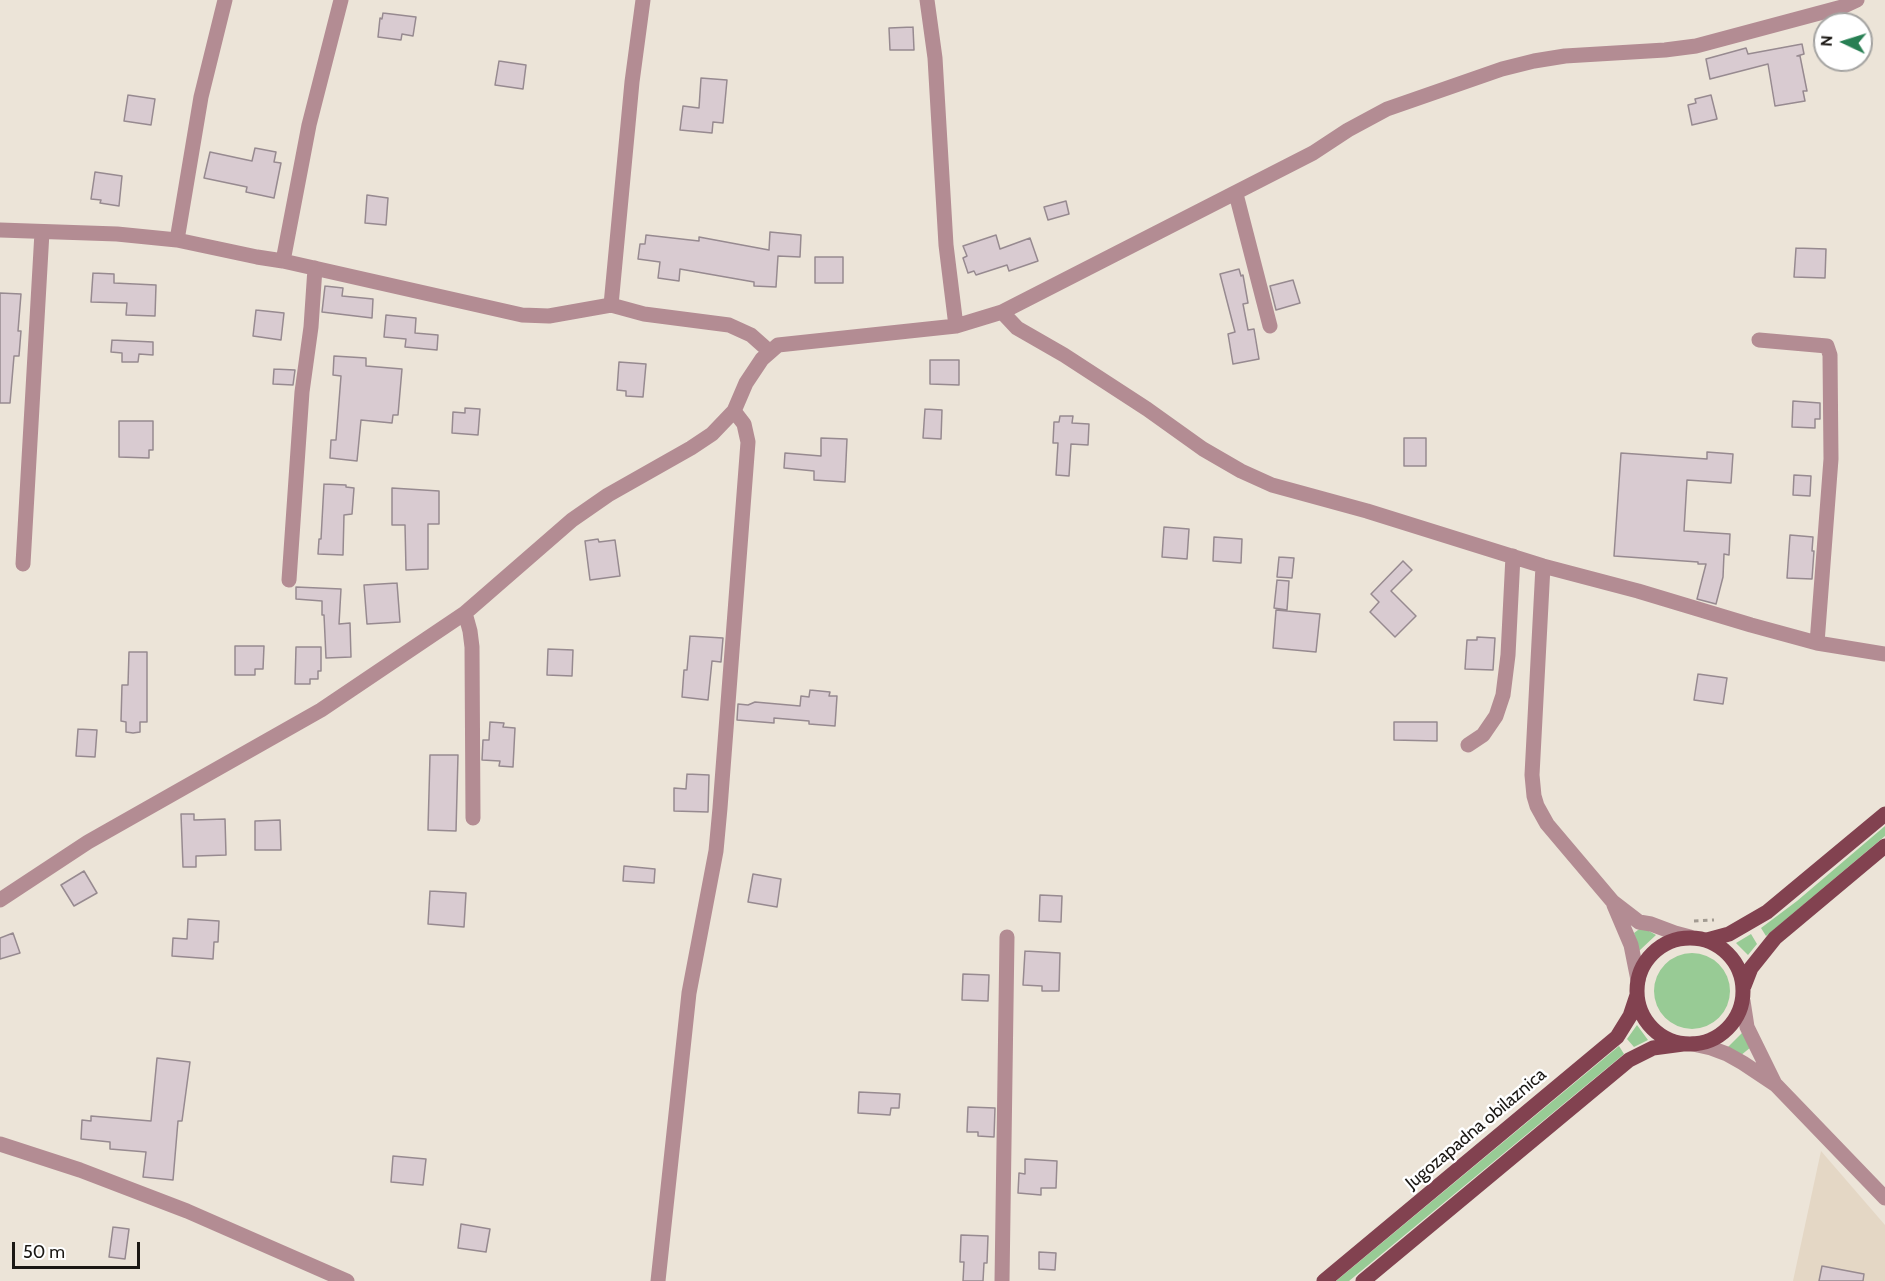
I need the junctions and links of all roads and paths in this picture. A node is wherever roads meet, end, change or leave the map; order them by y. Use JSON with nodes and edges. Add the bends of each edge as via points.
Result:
{"nodes":[{"id":1,"x":225,"y":0,"type":"edge"},
{"id":2,"x":341,"y":0,"type":"edge"},
{"id":3,"x":643,"y":0,"type":"edge"},
{"id":4,"x":927,"y":0,"type":"edge"},
{"id":5,"x":1857,"y":0,"type":"edge"},
{"id":6,"x":1236,"y":194,"type":"junction"},
{"id":7,"x":0,"y":230,"type":"edge"},
{"id":8,"x":42,"y":232,"type":"junction"},
{"id":9,"x":177,"y":240,"type":"junction"},
{"id":10,"x":283,"y":261,"type":"junction"},
{"id":11,"x":315,"y":268,"type":"junction"},
{"id":12,"x":611,"y":305,"type":"junction"},
{"id":13,"x":1002,"y":312,"type":"junction"},
{"id":14,"x":956,"y":326,"type":"junction"},
{"id":15,"x":1270,"y":326,"type":"dead end"},
{"id":16,"x":1759,"y":340,"type":"dead end"},
{"id":17,"x":769,"y":351,"type":"junction"},
{"id":18,"x":734,"y":411,"type":"junction"},
{"id":19,"x":1513,"y":556,"type":"junction"},
{"id":20,"x":23,"y":564,"type":"dead end"},
{"id":21,"x":1543,"y":566,"type":"junction"},
{"id":22,"x":289,"y":580,"type":"dead end"},
{"id":23,"x":465,"y":613,"type":"junction"},
{"id":24,"x":1817,"y":643,"type":"junction"},
{"id":25,"x":1885,"y":654,"type":"edge"},
{"id":26,"x":1468,"y":745,"type":"dead end"},
{"id":27,"x":1885,"y":814,"type":"edge"},
{"id":28,"x":472,"y":818,"type":"dead end"},
{"id":29,"x":1885,"y":846,"type":"edge"},
{"id":30,"x":0,"y":900,"type":"edge"},
{"id":31,"x":1613,"y":902,"type":"junction"},
{"id":32,"x":1721,"y":918,"type":"dead end"},
{"id":33,"x":1689,"y":929,"type":"junction"},
{"id":34,"x":1007,"y":937,"type":"dead end"},
{"id":35,"x":1707,"y":940,"type":"junction"},
{"id":36,"x":1637,"y":987,"type":"junction"},
{"id":37,"x":1743,"y":993,"type":"junction"},
{"id":38,"x":1688,"y":1044,"type":"junction"},
{"id":39,"x":1776,"y":1085,"type":"junction"},
{"id":40,"x":0,"y":1144,"type":"edge"},
{"id":41,"x":1885,"y":1198,"type":"edge"},
{"id":42,"x":347,"y":1281,"type":"edge"},
{"id":43,"x":658,"y":1281,"type":"edge"},
{"id":44,"x":1002,"y":1281,"type":"edge"},
{"id":45,"x":1324,"y":1281,"type":"edge"},
{"id":46,"x":1363,"y":1281,"type":"edge"}],
"edges":[{"from":1,"to":9,"type":"street","via":[[201,97]]},
{"from":2,"to":10,"type":"street","via":[[309,125]]},
{"from":3,"to":12,"type":"street"},
{"from":4,"to":14,"type":"street"},
{"from":5,"to":6,"type":"street","via":[[1842,8],[1696,46],[1564,56],[1502,69],[1387,109]]},
{"from":6,"to":13,"type":"street"},
{"from":6,"to":15,"type":"street"},
{"from":7,"to":8,"type":"street"},
{"from":8,"to":9,"type":"street"},
{"from":8,"to":20,"type":"street"},
{"from":9,"to":10,"type":"street"},
{"from":10,"to":11,"type":"street"},
{"from":11,"to":12,"type":"street","via":[[522,315],[549,316]]},
{"from":11,"to":22,"type":"street"},
{"from":12,"to":17,"type":"street","via":[[644,314],[729,325],[751,335]]},
{"from":13,"to":14,"type":"street"},
{"from":13,"to":19,"type":"street","via":[[1017,328],[1240,471],[1272,485]]},
{"from":14,"to":17,"type":"street","via":[[778,345]]},
{"from":16,"to":24,"type":"street","via":[[1827,346],[1830,355],[1831,459]]},
{"from":17,"to":18,"type":"street","via":[[752,373]]},
{"from":18,"to":23,"type":"street","via":[[701,442],[572,520]]},
{"from":18,"to":43,"type":"street","via":[[744,424],[748,442],[719,819],[689,993]]},
{"from":19,"to":21,"type":"street"},
{"from":19,"to":26,"type":"street","via":[[1503,695],[1496,716],[1483,735]]},
{"from":21,"to":24,"type":"street"},
{"from":21,"to":31,"type":"street","via":[[1534,796],[1546,824]]},
{"from":23,"to":28,"type":"street","via":[[472,647]]},
{"from":23,"to":30,"type":"street","via":[[321,710],[88,842]]},
{"from":24,"to":25,"type":"street"},
{"from":27,"to":35,"type":"main road","via":[[1767,912],[1729,934]]},
{"from":29,"to":37,"type":"main road","via":[[1775,938],[1751,968]]},
{"from":31,"to":33,"type":"street","via":[[1639,922],[1675,933]]},
{"from":31,"to":36,"type":"street","via":[[1631,945]]},
{"from":32,"to":33,"type":"path"},
{"from":33,"to":35,"type":"main road"},
{"from":33,"to":36,"type":"main road","via":[[1656,949],[1644,963]]},
{"from":34,"to":44,"type":"street"},
{"from":35,"to":37,"type":"main road","via":[[1732,957],[1740,971]]},
{"from":36,"to":38,"type":"main road","via":[[1641,1012],[1651,1027],[1666,1038]]},
{"from":36,"to":45,"type":"main road","name":"Jugozapadna obilaznica","via":[[1630,1016],[1617,1037]]},
{"from":37,"to":38,"type":"main road","via":[[1737,1017],[1726,1031],[1710,1040]]},
{"from":37,"to":39,"type":"street","via":[[1747,1027]]},
{"from":38,"to":39,"type":"street","via":[[1726,1054]]},
{"from":38,"to":46,"type":"main road","via":[[1653,1048],[1629,1060]]},
{"from":39,"to":41,"type":"street"},
{"from":40,"to":42,"type":"street","via":[[187,1211]]}]}
